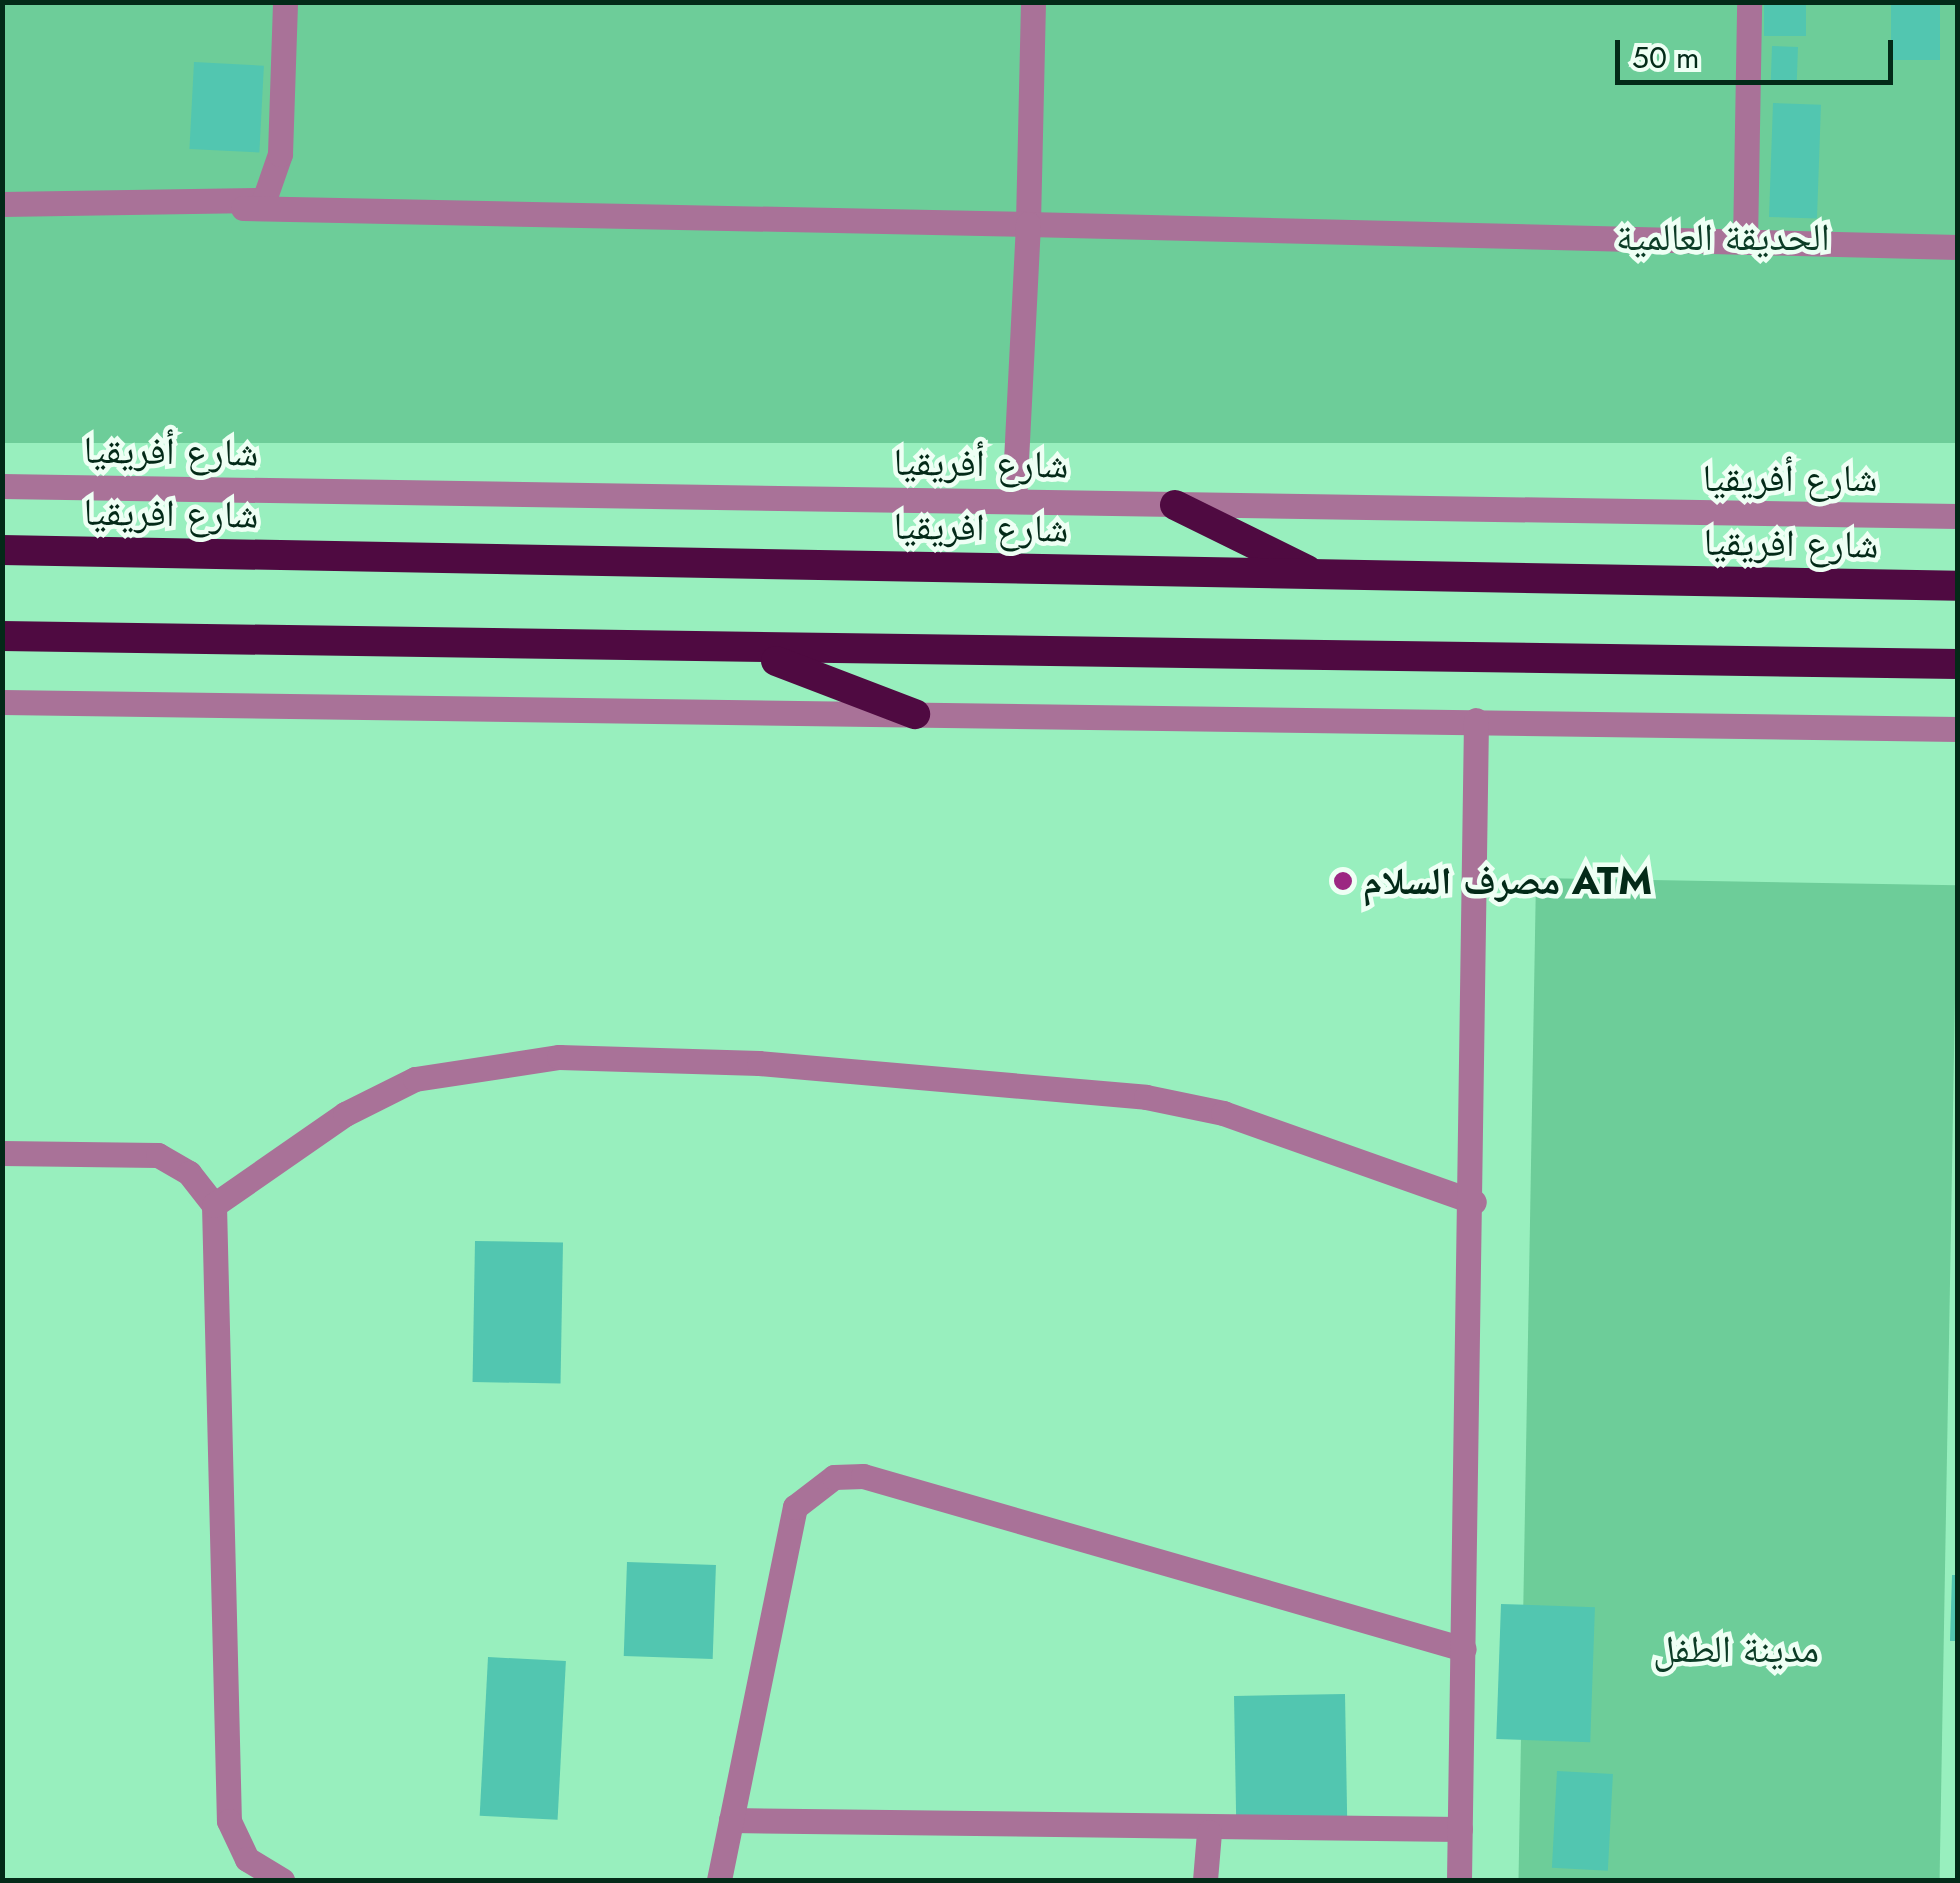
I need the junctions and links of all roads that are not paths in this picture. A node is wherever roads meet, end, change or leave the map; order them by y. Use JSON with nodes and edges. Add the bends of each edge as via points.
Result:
{"nodes":[{"id":1,"x":285,"y":2,"type":"edge"},
{"id":2,"x":1034,"y":2,"type":"edge"},
{"id":3,"x":1749,"y":2,"type":"edge"},
{"id":4,"x":2,"y":204,"type":"edge"},
{"id":5,"x":243,"y":208,"type":"junction"},
{"id":6,"x":1028,"y":224,"type":"junction"},
{"id":7,"x":1744,"y":242,"type":"junction"},
{"id":8,"x":1958,"y":247,"type":"edge"},
{"id":9,"x":2,"y":486,"type":"edge"},
{"id":10,"x":1014,"y":501,"type":"junction"},
{"id":11,"x":1175,"y":505,"type":"junction"},
{"id":12,"x":1958,"y":516,"type":"edge"},
{"id":13,"x":2,"y":550,"type":"edge"},
{"id":14,"x":1314,"y":574,"type":"junction"},
{"id":15,"x":1958,"y":586,"type":"edge"},
{"id":16,"x":2,"y":610,"type":"edge"},
{"id":17,"x":10,"y":637,"type":"edge"},
{"id":18,"x":754,"y":652,"type":"junction"},
{"id":19,"x":1958,"y":664,"type":"edge"},
{"id":20,"x":2,"y":702,"type":"edge"},
{"id":21,"x":915,"y":714,"type":"junction"},
{"id":22,"x":1476,"y":720,"type":"junction"},
{"id":23,"x":1958,"y":728,"type":"edge"},
{"id":24,"x":2,"y":1154,"type":"edge"},
{"id":25,"x":1474,"y":1202,"type":"junction"},
{"id":26,"x":214,"y":1206,"type":"junction"},
{"id":27,"x":1464,"y":1649,"type":"junction"},
{"id":28,"x":732,"y":1820,"type":"junction"},
{"id":29,"x":1460,"y":1829,"type":"junction"},
{"id":30,"x":1209,"y":1832,"type":"junction"},
{"id":31,"x":278,"y":1880,"type":"edge"},
{"id":32,"x":719,"y":1880,"type":"edge"},
{"id":33,"x":1205,"y":1880,"type":"edge"},
{"id":34,"x":1459,"y":1880,"type":"edge"}],
"edges":[{"from":1,"to":5,"type":"street","via":[[275,186]]},
{"from":2,"to":6,"type":"street"},
{"from":3,"to":7,"type":"street"},
{"from":4,"to":5,"type":"street"},
{"from":5,"to":6,"type":"street"},
{"from":6,"to":7,"type":"street"},
{"from":6,"to":10,"type":"street"},
{"from":7,"to":8,"type":"street"},
{"from":9,"to":10,"type":"street","name":"شارع أفريقيا"},
{"from":10,"to":11,"type":"street","name":"شارع أفريقيا"},
{"from":11,"to":12,"type":"street","name":"شارع أفريقيا"},
{"from":11,"to":14,"type":"highway"},
{"from":13,"to":14,"type":"highway","name":"شارع افريقيا"},
{"from":14,"to":15,"type":"highway","name":"شارع افريقيا"},
{"from":16,"to":17,"type":"highway"},
{"from":17,"to":18,"type":"highway"},
{"from":18,"to":19,"type":"highway"},
{"from":18,"to":21,"type":"highway"},
{"from":20,"to":21,"type":"street"},
{"from":21,"to":22,"type":"street"},
{"from":22,"to":23,"type":"street"},
{"from":22,"to":25,"type":"street"},
{"from":24,"to":26,"type":"street","via":[[158,1155],[189,1173]]},
{"from":25,"to":26,"type":"street","via":[[1223,1112],[1146,1096],[759,1064],[559,1057],[414,1080],[346,1114]]},
{"from":25,"to":27,"type":"street"},
{"from":26,"to":31,"type":"street","via":[[229,1821],[246,1859]]},
{"from":27,"to":28,"type":"street","via":[[862,1476],[834,1477],[796,1507]]},
{"from":27,"to":29,"type":"street"},
{"from":28,"to":30,"type":"street"},
{"from":28,"to":32,"type":"street"},
{"from":29,"to":30,"type":"street"},
{"from":29,"to":34,"type":"street"},
{"from":30,"to":33,"type":"street"}]}
